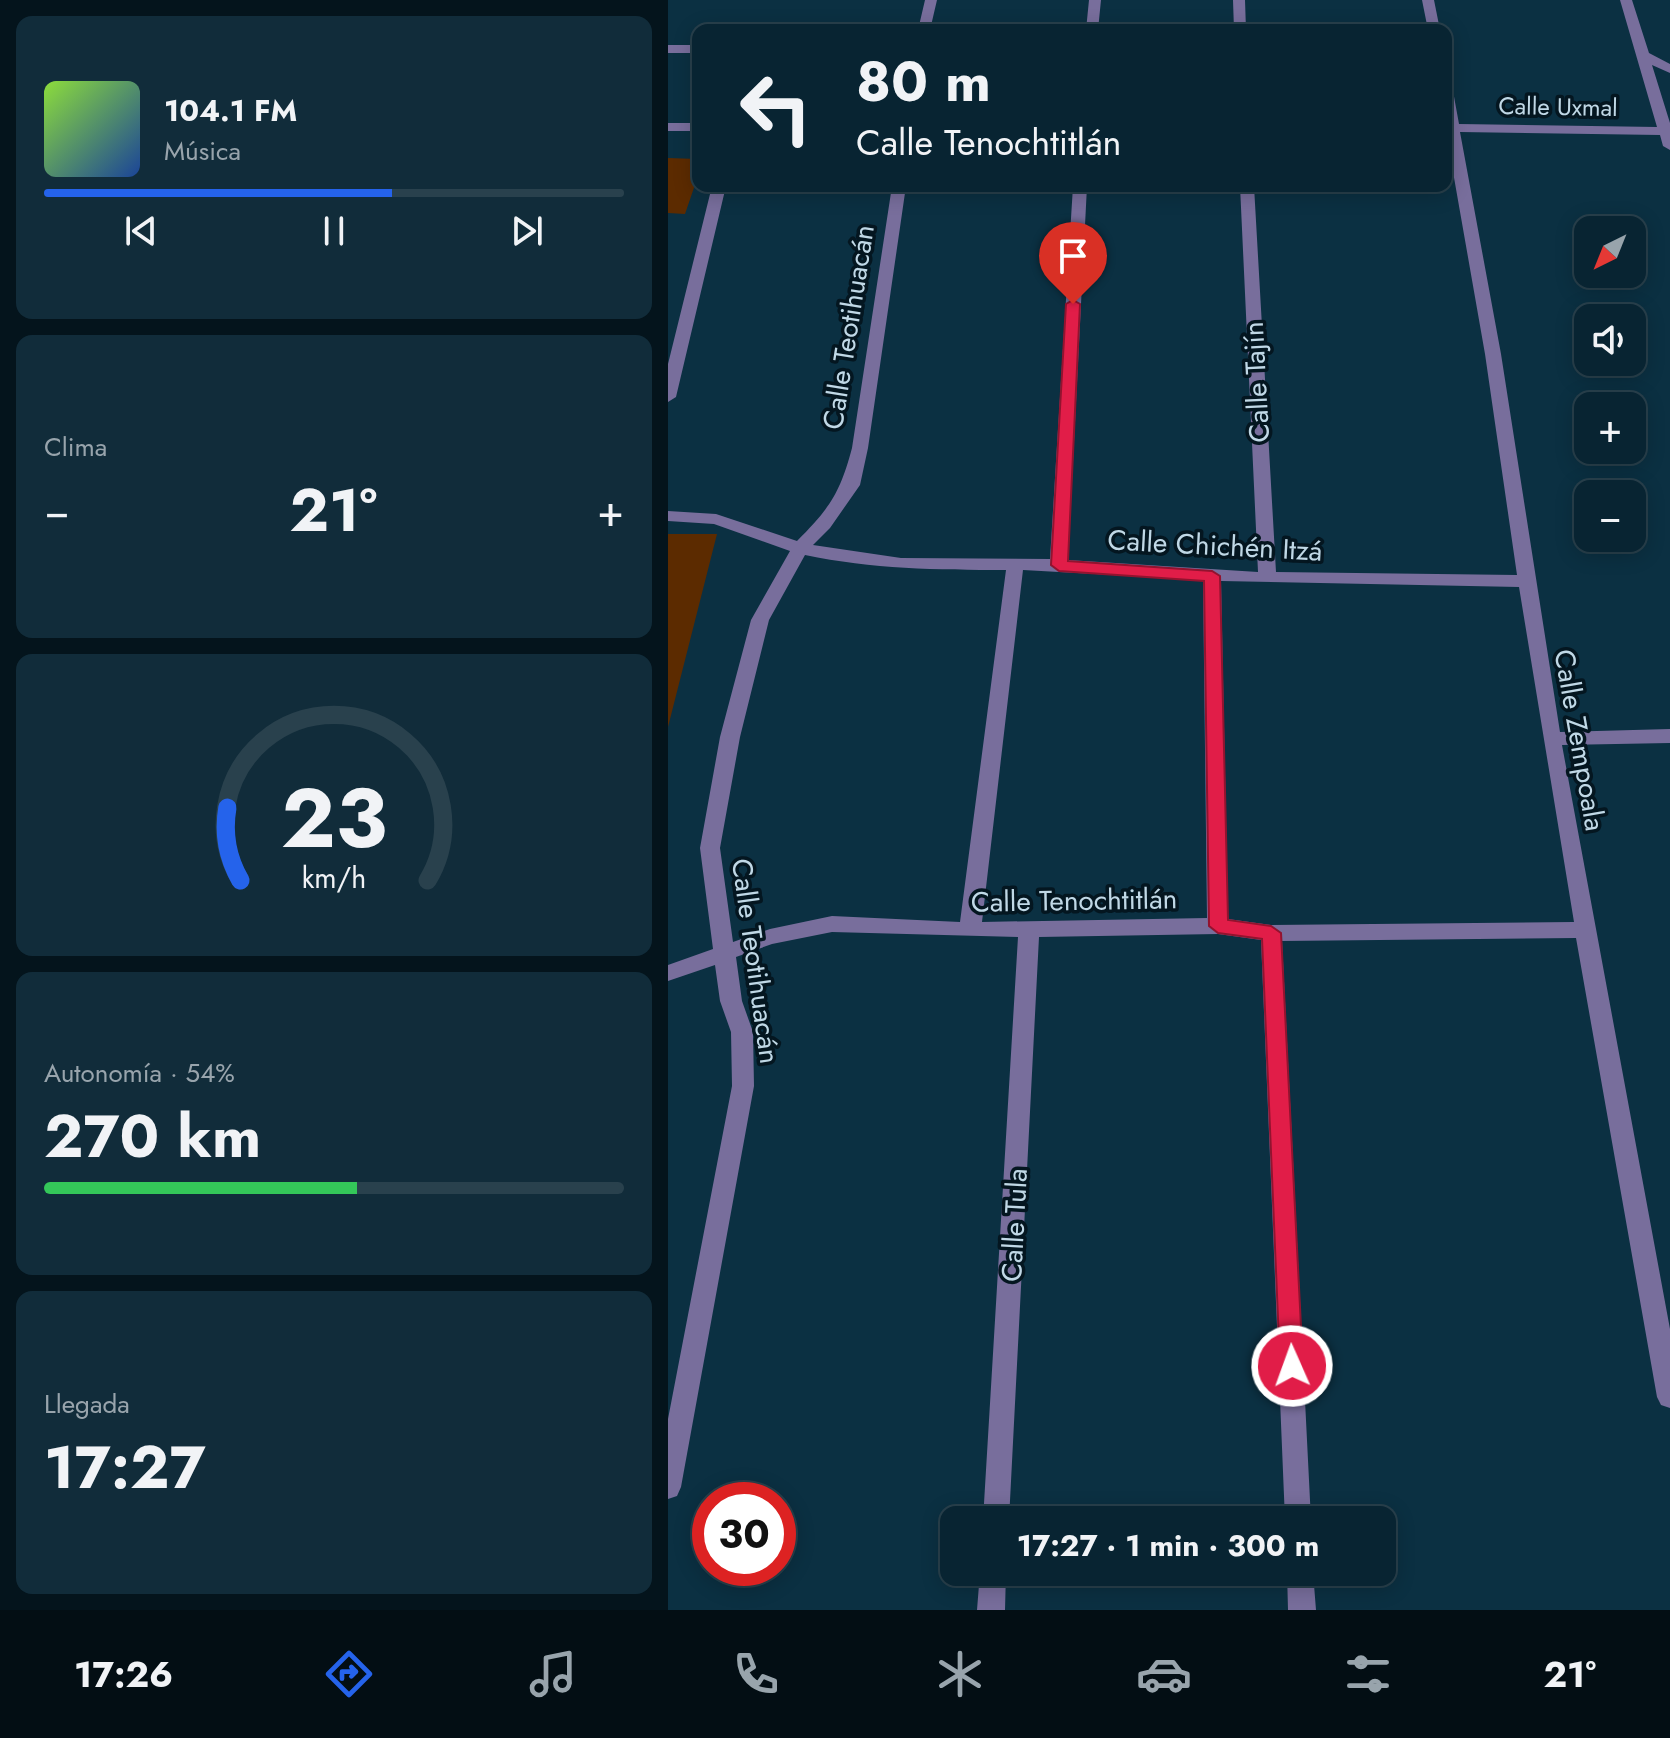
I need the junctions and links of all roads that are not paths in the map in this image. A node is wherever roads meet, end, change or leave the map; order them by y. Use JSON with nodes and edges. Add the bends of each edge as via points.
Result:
{"nodes":[{"id":1,"x":931,"y":0,"type":"edge"},
{"id":2,"x":1095,"y":0,"type":"edge"},
{"id":3,"x":1239,"y":0,"type":"edge"},
{"id":4,"x":1428,"y":0,"type":"edge"},
{"id":5,"x":1626,"y":0,"type":"edge"},
{"id":6,"x":925,"y":24,"type":"edge"},
{"id":7,"x":1093,"y":24,"type":"edge"},
{"id":8,"x":1240,"y":24,"type":"edge"},
{"id":9,"x":1433,"y":24,"type":"edge"},
{"id":10,"x":668,"y":49,"type":"edge"},
{"id":11,"x":692,"y":49,"type":"edge"},
{"id":12,"x":1645,"y":56,"type":"junction"},
{"id":13,"x":1670,"y":69,"type":"edge"},
{"id":14,"x":668,"y":127,"type":"edge"},
{"id":15,"x":692,"y":127,"type":"edge"},
{"id":16,"x":1452,"y":128,"type":"edge"},
{"id":17,"x":1667,"y":131,"type":"edge"},
{"id":18,"x":1452,"y":139,"type":"edge"},
{"id":19,"x":1670,"y":146,"type":"edge"},
{"id":20,"x":718,"y":192,"type":"edge"},
{"id":21,"x":898,"y":192,"type":"edge"},
{"id":22,"x":1080,"y":192,"type":"edge"},
{"id":23,"x":1247,"y":192,"type":"edge"},
{"id":24,"x":668,"y":324,"type":"edge"},
{"id":25,"x":686,"y":325,"type":"junction"},
{"id":26,"x":668,"y":397,"type":"edge"},
{"id":27,"x":668,"y":516,"type":"edge"},
{"id":28,"x":800,"y":548,"type":"junction"},
{"id":29,"x":1059,"y":565,"type":"junction"},
{"id":30,"x":1015,"y":566,"type":"junction"},
{"id":31,"x":1212,"y":576,"type":"junction"},
{"id":32,"x":1267,"y":578,"type":"junction"},
{"id":33,"x":1525,"y":581,"type":"junction"},
{"id":34,"x":1670,"y":736,"type":"edge"},
{"id":35,"x":1551,"y":739,"type":"junction"},
{"id":36,"x":1218,"y":926,"type":"junction"},
{"id":37,"x":970,"y":930,"type":"junction"},
{"id":38,"x":1029,"y":930,"type":"junction"},
{"id":39,"x":1584,"y":930,"type":"junction"},
{"id":40,"x":1271,"y":933,"type":"junction"},
{"id":41,"x":727,"y":952,"type":"junction"},
{"id":42,"x":668,"y":973,"type":"edge"},
{"id":43,"x":1670,"y":1397,"type":"edge"},
{"id":44,"x":668,"y":1487,"type":"edge"},
{"id":45,"x":997,"y":1506,"type":"edge"},
{"id":46,"x":1297,"y":1506,"type":"edge"},
{"id":47,"x":992,"y":1586,"type":"edge"},
{"id":48,"x":1301,"y":1586,"type":"edge"},
{"id":49,"x":991,"y":1610,"type":"edge"},
{"id":50,"x":1302,"y":1610,"type":"edge"}],
"edges":[{"from":1,"to":6,"type":"street"},
{"from":2,"to":7,"type":"street"},
{"from":3,"to":8,"type":"street"},
{"from":4,"to":9,"type":"street"},
{"from":5,"to":12,"type":"street"},
{"from":10,"to":11,"type":"street"},
{"from":12,"to":13,"type":"street"},
{"from":12,"to":17,"type":"street"},
{"from":14,"to":15,"type":"street"},
{"from":16,"to":17,"type":"street","name":"Calle Uxmal"},
{"from":17,"to":19,"type":"street"},
{"from":18,"to":33,"type":"street","name":"Calle Zempoala","via":[[1493,354]]},
{"from":20,"to":25,"type":"street"},
{"from":21,"to":28,"type":"street","name":"Calle Teotihuacán","via":[[851,485]]},
{"from":22,"to":29,"type":"street"},
{"from":23,"to":32,"type":"street","name":"Calle Tajín"},
{"from":24,"to":25,"type":"street"},
{"from":25,"to":26,"type":"street"},
{"from":27,"to":28,"type":"street","name":"Calle Chichén Itzá","via":[[716,519]]},
{"from":28,"to":30,"type":"street","name":"Calle Chichén Itzá","via":[[901,564]]},
{"from":28,"to":41,"type":"street","name":"Calle Teotihuacán","via":[[760,620],[730,737],[710,848]]},
{"from":29,"to":30,"type":"street","name":"Calle Chichén Itzá"},
{"from":29,"to":31,"type":"street","name":"Calle Chichén Itzá"},
{"from":30,"to":37,"type":"street"},
{"from":31,"to":32,"type":"street","name":"Calle Chichén Itzá"},
{"from":31,"to":36,"type":"street"},
{"from":32,"to":33,"type":"street","name":"Calle Chichén Itzá"},
{"from":33,"to":35,"type":"street","name":"Calle Zempoala"},
{"from":34,"to":35,"type":"street"},
{"from":35,"to":39,"type":"street","name":"Calle Zempoala"},
{"from":36,"to":38,"type":"street","name":"Calle Tenochtitlán"},
{"from":36,"to":40,"type":"street","name":"Calle Tenochtitlán"},
{"from":37,"to":38,"type":"street","name":"Calle Tenochtitlán"},
{"from":37,"to":41,"type":"street","name":"Calle Tenochtitlán","via":[[832,924]]},
{"from":38,"to":45,"type":"street","name":"Calle Tula"},
{"from":39,"to":40,"type":"street","name":"Calle Tenochtitlán"},
{"from":39,"to":43,"type":"street","name":"Calle Zempoala"},
{"from":40,"to":46,"type":"street"},
{"from":41,"to":42,"type":"street","name":"Calle Tenochtitlán"},
{"from":41,"to":44,"type":"street","name":"Calle Teotihuacán","via":[[731,1001],[742,1032],[743,1086]]},
{"from":47,"to":49,"type":"street"},
{"from":48,"to":50,"type":"street"}]}
